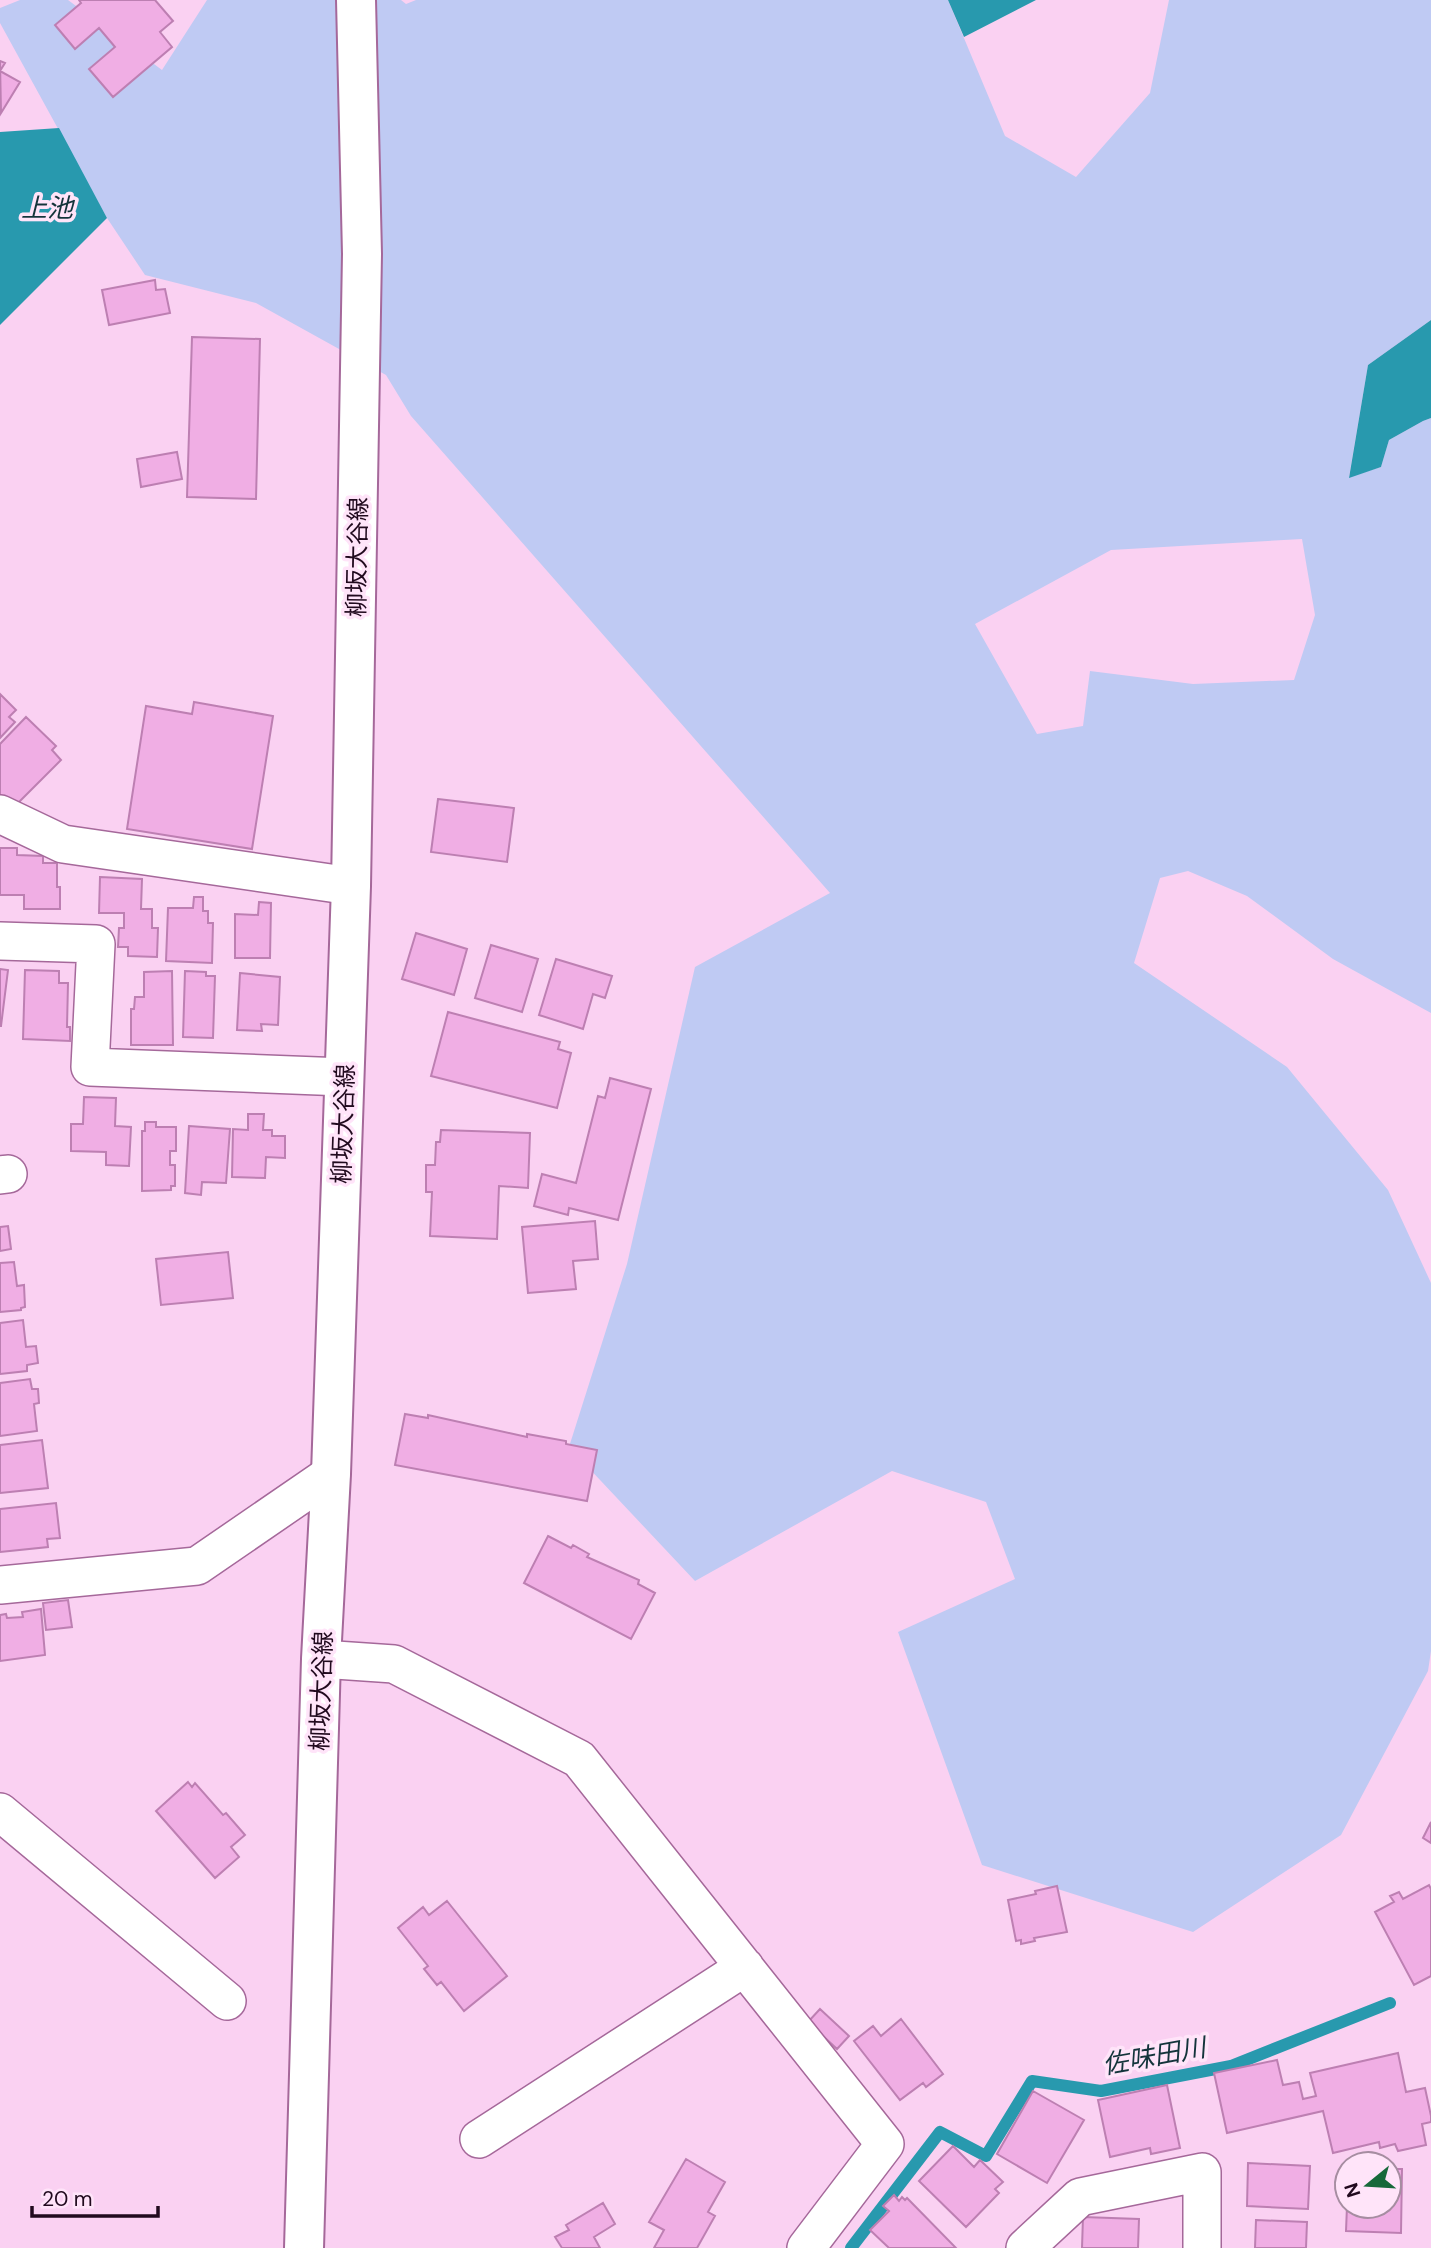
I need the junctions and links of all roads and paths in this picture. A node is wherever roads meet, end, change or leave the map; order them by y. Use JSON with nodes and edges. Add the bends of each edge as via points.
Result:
{"nodes":[{"id":1,"x":356,"y":0,"type":"edge"},
{"id":2,"x":0,"y":814,"type":"edge"},
{"id":3,"x":351,"y":886,"type":"junction"},
{"id":4,"x":0,"y":941,"type":"edge"},
{"id":5,"x":344,"y":1077,"type":"junction"},
{"id":6,"x":331,"y":1474,"type":"junction"},
{"id":7,"x":0,"y":1586,"type":"edge"},
{"id":8,"x":321,"y":1659,"type":"junction"},
{"id":9,"x":0,"y":1812,"type":"edge"},
{"id":10,"x":745,"y":1967,"type":"junction"},
{"id":11,"x":227,"y":2001,"type":"dead end"},
{"id":12,"x":479,"y":2139,"type":"dead end"},
{"id":13,"x":304,"y":2248,"type":"edge"},
{"id":14,"x":806,"y":2248,"type":"edge"},
{"id":15,"x":1025,"y":2248,"type":"edge"},
{"id":16,"x":1202,"y":2248,"type":"edge"}],
"edges":[{"from":1,"to":3,"type":"street","name":"柳坂大谷線","via":[[362,254]]},
{"from":2,"to":3,"type":"street","via":[[63,844]]},
{"from":3,"to":5,"type":"street","name":"柳坂大谷線"},
{"from":4,"to":5,"type":"street","via":[[96,944],[90,1067]]},
{"from":5,"to":6,"type":"street","name":"柳坂大谷線"},
{"from":6,"to":7,"type":"street","via":[[197,1566]]},
{"from":6,"to":8,"type":"street","name":"柳坂大谷線"},
{"from":8,"to":10,"type":"street","via":[[394,1664],[579,1759]]},
{"from":8,"to":13,"type":"street","name":"柳坂大谷線"},
{"from":9,"to":11,"type":"street"},
{"from":10,"to":12,"type":"street"},
{"from":10,"to":14,"type":"street","via":[[885,2144]]},
{"from":15,"to":16,"type":"street","via":[[1080,2197],[1202,2172]]}]}
